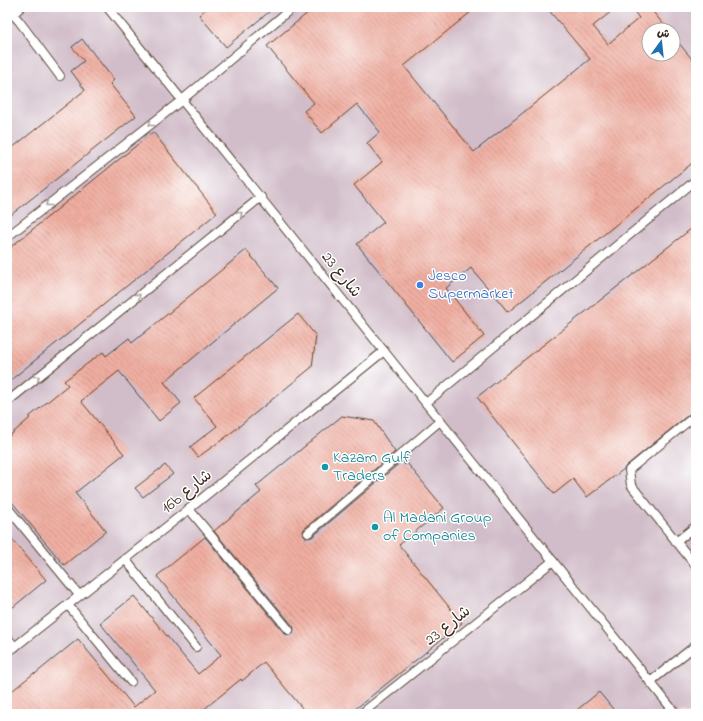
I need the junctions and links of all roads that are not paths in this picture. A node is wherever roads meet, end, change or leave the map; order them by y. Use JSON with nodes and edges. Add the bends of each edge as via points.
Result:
{"nodes":[{"id":1,"x":22,"y":7,"type":"edge"},
{"id":2,"x":107,"y":7,"type":"edge"},
{"id":3,"x":293,"y":7,"type":"edge"},
{"id":4,"x":10,"y":11,"type":"edge"},
{"id":5,"x":60,"y":76,"type":"dead end"},
{"id":6,"x":182,"y":100,"type":"junction"},
{"id":7,"x":696,"y":180,"type":"edge"},
{"id":8,"x":261,"y":197,"type":"junction"},
{"id":9,"x":7,"y":237,"type":"edge"},
{"id":10,"x":384,"y":351,"type":"junction"},
{"id":11,"x":7,"y":402,"type":"edge"},
{"id":12,"x":426,"y":403,"type":"junction"},
{"id":13,"x":696,"y":415,"type":"edge"},
{"id":14,"x":440,"y":421,"type":"junction"},
{"id":15,"x":7,"y":507,"type":"edge"},
{"id":16,"x":189,"y":509,"type":"junction"},
{"id":17,"x":696,"y":526,"type":"edge"},
{"id":18,"x":308,"y":533,"type":"dead end"},
{"id":19,"x":676,"y":542,"type":"junction"},
{"id":20,"x":125,"y":559,"type":"junction"},
{"id":21,"x":553,"y":561,"type":"junction"},
{"id":22,"x":696,"y":566,"type":"edge"},
{"id":23,"x":79,"y":595,"type":"junction"},
{"id":24,"x":68,"y":605,"type":"junction"},
{"id":25,"x":289,"y":630,"type":"dead end"},
{"id":26,"x":7,"y":637,"type":"edge"},
{"id":27,"x":696,"y":646,"type":"edge"},
{"id":28,"x":15,"y":647,"type":"junction"},
{"id":29,"x":196,"y":647,"type":"dead end"},
{"id":30,"x":7,"y":653,"type":"edge"},
{"id":31,"x":131,"y":682,"type":"dead end"},
{"id":32,"x":650,"y":682,"type":"junction"},
{"id":33,"x":361,"y":714,"type":"edge"},
{"id":34,"x":676,"y":714,"type":"edge"}],
"edges":[{"from":1,"to":4,"type":"lane"},
{"from":2,"to":6,"type":"lane","name":"شارع 23"},
{"from":3,"to":6,"type":"lane"},
{"from":4,"to":5,"type":"lane"},
{"from":6,"to":8,"type":"lane","name":"شارع 23"},
{"from":6,"to":9,"type":"lane","one_way":true},
{"from":7,"to":12,"type":"lane"},
{"from":8,"to":10,"type":"lane","name":"شارع 23"},
{"from":11,"to":8,"type":"lane","one_way":true},
{"from":10,"to":12,"type":"lane","name":"شارع 23"},
{"from":10,"to":16,"type":"lane","name":"16b شارع"},
{"from":12,"to":14,"type":"lane","name":"شارع 23"},
{"from":13,"to":19,"type":"lane","via":[[629,470],[631,485]]},
{"from":14,"to":18,"type":"lane"},
{"from":14,"to":21,"type":"lane","name":"شارع 23"},
{"from":15,"to":23,"type":"lane"},
{"from":16,"to":20,"type":"lane","name":"16b شارع"},
{"from":16,"to":25,"type":"lane"},
{"from":17,"to":19,"type":"lane"},
{"from":19,"to":22,"type":"lane"},
{"from":20,"to":23,"type":"lane","name":"16b شارع"},
{"from":20,"to":29,"type":"lane"},
{"from":21,"to":32,"type":"lane","name":"شارع 23"},
{"from":21,"to":33,"type":"lane","name":"شارع 23"},
{"from":23,"to":24,"type":"lane","name":"16b شارع"},
{"from":24,"to":28,"type":"lane","name":"16b شارع"},
{"from":24,"to":31,"type":"lane"},
{"from":26,"to":28,"type":"lane"},
{"from":27,"to":32,"type":"lane"},
{"from":28,"to":30,"type":"lane","name":"16b شارع"},
{"from":32,"to":34,"type":"lane","name":"شارع 23"}]}
